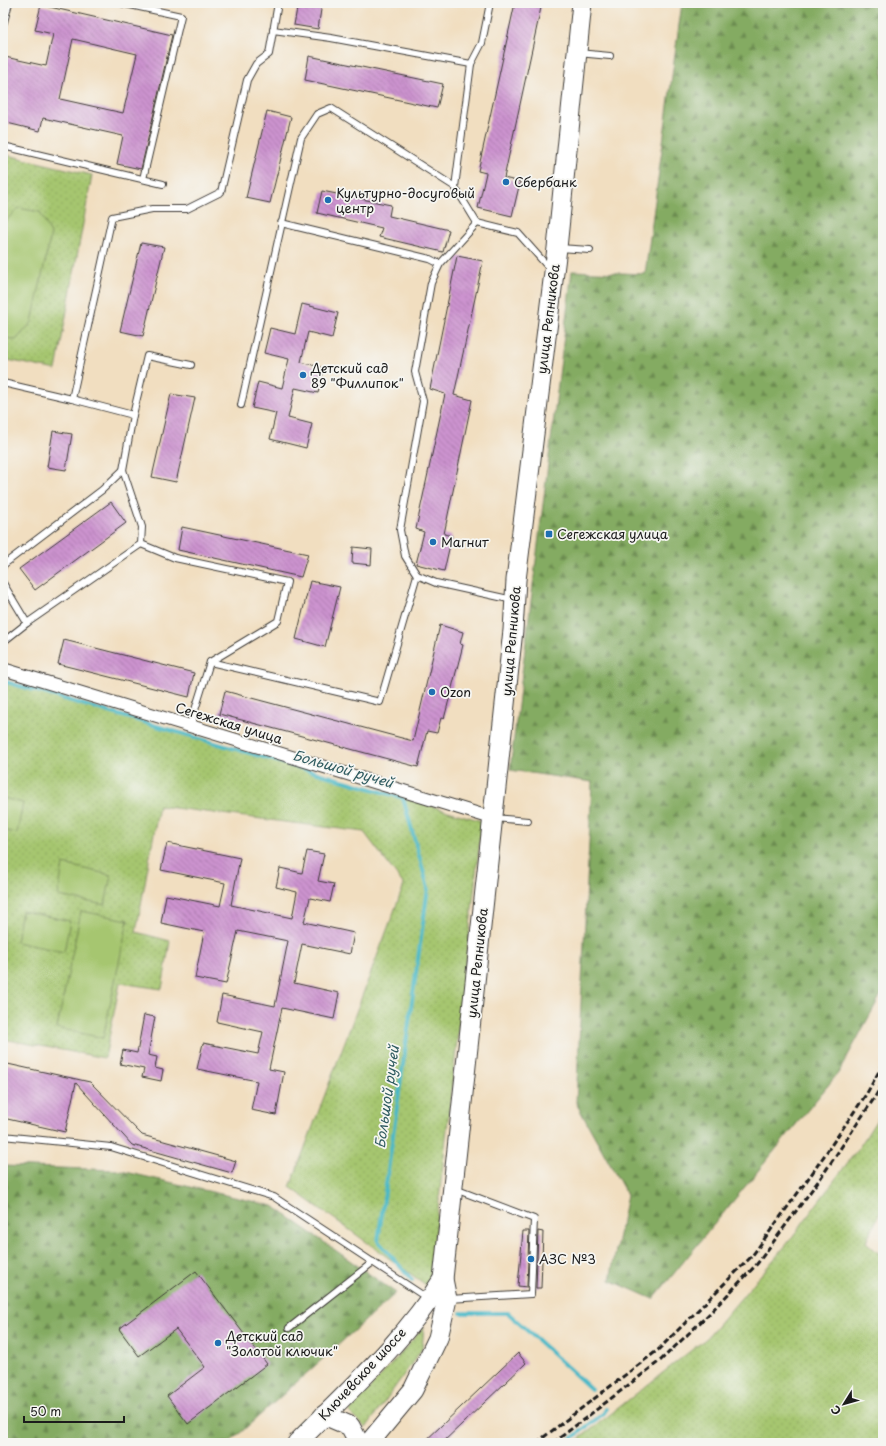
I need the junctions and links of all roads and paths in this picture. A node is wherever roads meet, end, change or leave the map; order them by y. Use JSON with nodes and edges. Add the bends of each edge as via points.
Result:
{"nodes":[{"id":1,"x":9,"y":3,"type":"edge"},
{"id":2,"x":121,"y":3,"type":"edge"},
{"id":3,"x":278,"y":3,"type":"edge"},
{"id":4,"x":490,"y":3,"type":"edge"},
{"id":5,"x":582,"y":3,"type":"edge"},
{"id":6,"x":4,"y":22,"type":"dead end"},
{"id":7,"x":273,"y":30,"type":"junction"},
{"id":8,"x":577,"y":53,"type":"junction"},
{"id":9,"x":610,"y":56,"type":"dead end"},
{"id":10,"x":471,"y":64,"type":"junction"},
{"id":11,"x":3,"y":146,"type":"edge"},
{"id":12,"x":143,"y":179,"type":"junction"},
{"id":13,"x":163,"y":184,"type":"dead end"},
{"id":14,"x":455,"y":187,"type":"junction"},
{"id":15,"x":281,"y":223,"type":"junction"},
{"id":16,"x":477,"y":223,"type":"junction"},
{"id":17,"x":557,"y":248,"type":"junction"},
{"id":18,"x":590,"y":250,"type":"dead end"},
{"id":19,"x":440,"y":264,"type":"junction"},
{"id":20,"x":554,"y":274,"type":"junction"},
{"id":21,"x":191,"y":365,"type":"dead end"},
{"id":22,"x":3,"y":383,"type":"edge"},
{"id":23,"x":72,"y":399,"type":"junction"},
{"id":24,"x":241,"y":405,"type":"dead end"},
{"id":25,"x":133,"y":415,"type":"junction"},
{"id":26,"x":123,"y":470,"type":"junction"},
{"id":27,"x":141,"y":544,"type":"junction"},
{"id":28,"x":3,"y":566,"type":"edge"},
{"id":29,"x":417,"y":575,"type":"junction"},
{"id":30,"x":3,"y":583,"type":"edge"},
{"id":31,"x":514,"y":600,"type":"junction"},
{"id":32,"x":27,"y":623,"type":"junction"},
{"id":33,"x":3,"y":640,"type":"edge"},
{"id":34,"x":210,"y":662,"type":"junction"},
{"id":35,"x":3,"y":670,"type":"edge"},
{"id":36,"x":190,"y":726,"type":"junction"},
{"id":37,"x":492,"y":818,"type":"junction"},
{"id":38,"x":528,"y":821,"type":"dead end"},
{"id":39,"x":3,"y":1136,"type":"edge"},
{"id":40,"x":453,"y":1188,"type":"junction"},
{"id":41,"x":372,"y":1262,"type":"junction"},
{"id":42,"x":443,"y":1280,"type":"joint"},
{"id":43,"x":439,"y":1306,"type":"junction"},
{"id":44,"x":289,"y":1328,"type":"dead end"},
{"id":45,"x":324,"y":1415,"type":"junction"},
{"id":46,"x":296,"y":1443,"type":"edge"},
{"id":47,"x":359,"y":1443,"type":"edge"},
{"id":48,"x":369,"y":1443,"type":"edge"}],
"edges":[{"from":1,"to":6,"type":"lane"},
{"from":2,"to":12,"type":"lane","via":[[181,16]]},
{"from":3,"to":7,"type":"lane"},
{"from":4,"to":10,"type":"lane","via":[[482,43]]},
{"from":5,"to":8,"type":"main road","name":"улица Репникова"},
{"from":7,"to":10,"type":"lane"},
{"from":7,"to":23,"type":"lane","via":[[269,54],[256,64],[248,80],[221,192],[186,209],[152,209],[112,217]]},
{"from":8,"to":9,"type":"lane"},
{"from":8,"to":17,"type":"main road","name":"улица Репникова"},
{"from":10,"to":14,"type":"lane"},
{"from":11,"to":12,"type":"lane"},
{"from":12,"to":13,"type":"lane"},
{"from":14,"to":15,"type":"lane","via":[[331,108],[317,114],[301,138]]},
{"from":14,"to":16,"type":"lane"},
{"from":15,"to":19,"type":"lane","via":[[430,258]]},
{"from":15,"to":24,"type":"lane"},
{"from":16,"to":19,"type":"lane"},
{"from":16,"to":20,"type":"lane","via":[[518,233]]},
{"from":17,"to":18,"type":"lane"},
{"from":17,"to":20,"type":"main road","name":"улица Репникова"},
{"from":19,"to":29,"type":"lane","via":[[431,283],[415,372],[423,401],[400,530],[405,556]]},
{"from":20,"to":31,"type":"main road","name":"улица Репникова"},
{"from":21,"to":25,"type":"lane","via":[[147,356]]},
{"from":22,"to":23,"type":"lane"},
{"from":23,"to":25,"type":"lane"},
{"from":25,"to":26,"type":"lane"},
{"from":26,"to":27,"type":"lane","via":[[142,528]]},
{"from":26,"to":28,"type":"lane","via":[[102,490]]},
{"from":27,"to":32,"type":"lane"},
{"from":27,"to":34,"type":"lane","via":[[175,558],[287,582],[278,621]]},
{"from":29,"to":31,"type":"lane","via":[[436,584]]},
{"from":29,"to":34,"type":"lane","via":[[380,702]]},
{"from":30,"to":32,"type":"lane"},
{"from":31,"to":37,"type":"main road","name":"улица Репникова","via":[[513,630]]},
{"from":32,"to":33,"type":"lane"},
{"from":34,"to":36,"type":"lane"},
{"from":35,"to":36,"type":"street","name":"Сегежская улица"},
{"from":36,"to":37,"type":"street","name":"Сегежская улица"},
{"from":37,"to":38,"type":"lane"},
{"from":37,"to":40,"type":"main road","name":"улица Репникова"},
{"from":39,"to":41,"type":"lane","via":[[111,1147],[274,1197]]},
{"from":40,"to":42,"type":"main road","name":"улица Репникова"},
{"from":40,"to":43,"type":"lane","via":[[534,1219],[531,1294]]},
{"from":41,"to":43,"type":"lane"},
{"from":41,"to":44,"type":"lane"},
{"from":42,"to":43,"type":"main road","name":"Ключевское шоссе"},
{"from":43,"to":45,"type":"main road","name":"Ключевское шоссе","via":[[387,1352]]},
{"from":43,"to":48,"type":"main road","name":"Ключевское шоссе","via":[[438,1338],[413,1390]]},
{"from":45,"to":46,"type":"main road","name":"Ключевское шоссе"},
{"from":45,"to":47,"type":"main road","via":[[350,1426]]}]}
